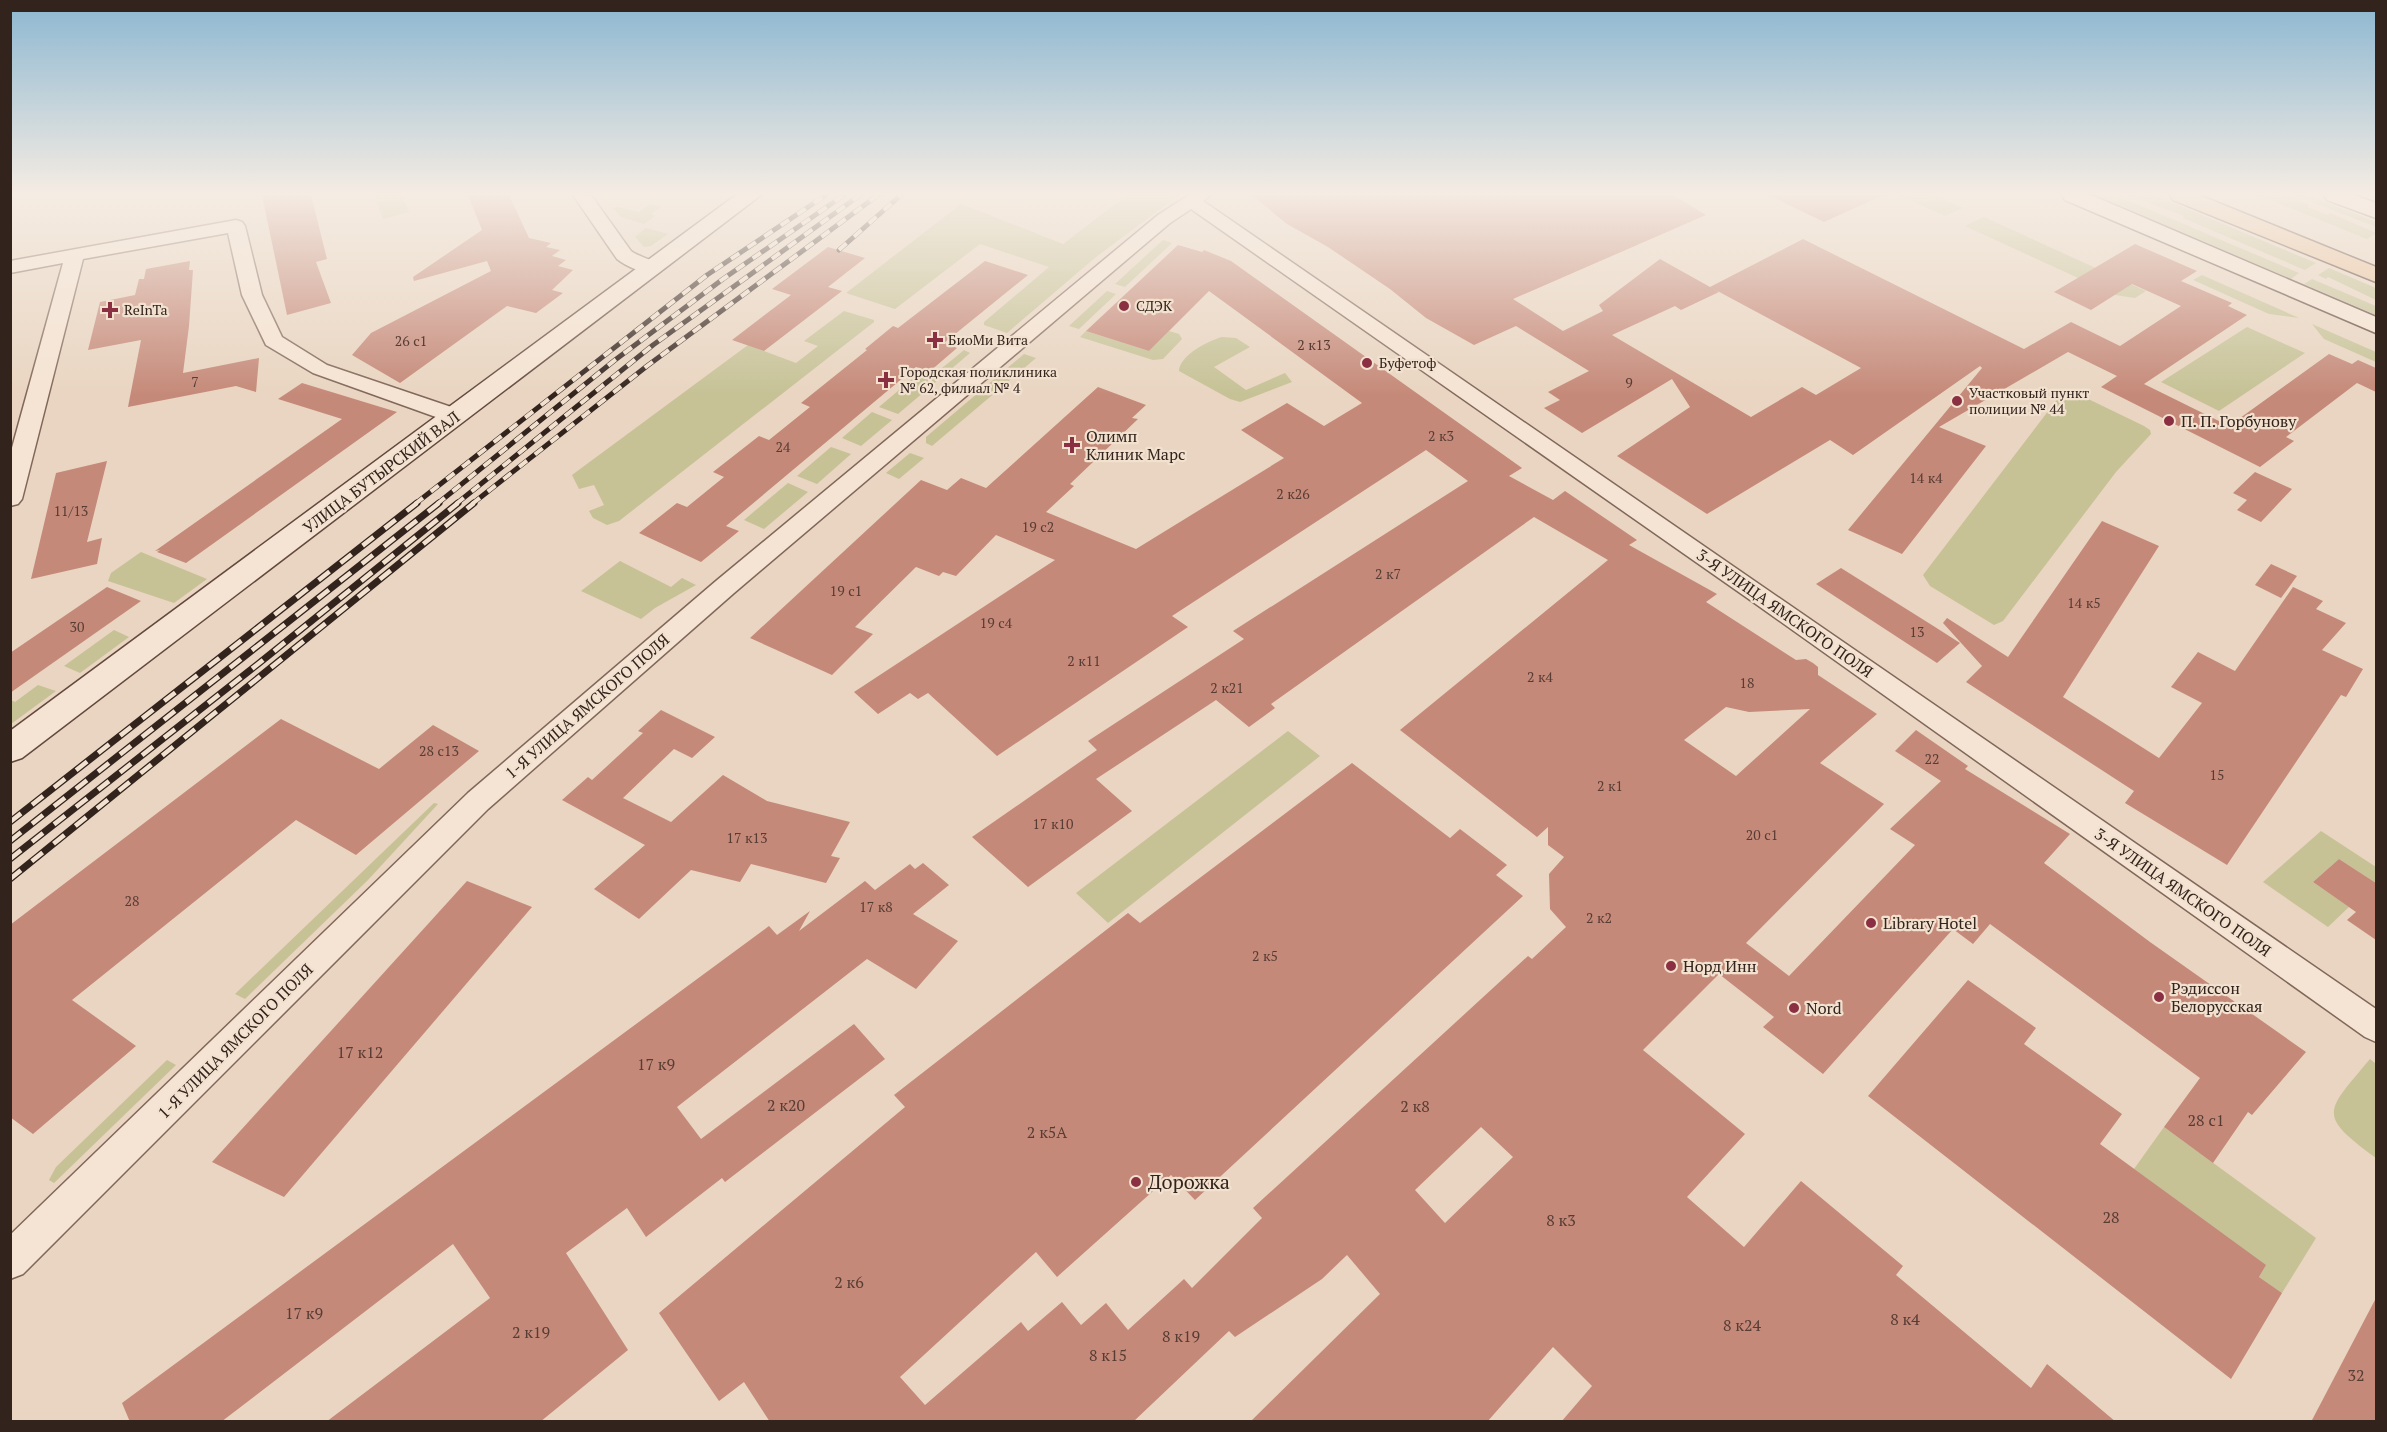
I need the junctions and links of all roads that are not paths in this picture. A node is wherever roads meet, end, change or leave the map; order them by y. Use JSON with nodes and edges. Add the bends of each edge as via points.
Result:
{"nodes":[{"id":1,"x":37,"y":262,"type":"edge"},
{"id":2,"x":77,"y":262,"type":"edge"},
{"id":3,"x":244,"y":262,"type":"edge"},
{"id":4,"x":635,"y":262,"type":"edge"},
{"id":5,"x":660,"y":262,"type":"edge"},
{"id":6,"x":1112,"y":262,"type":"edge"},
{"id":7,"x":1287,"y":262,"type":"edge"},
{"id":8,"x":2228,"y":262,"type":"edge"},
{"id":9,"x":2344,"y":262,"type":"edge"},
{"id":10,"x":10,"y":267,"type":"edge"},
{"id":11,"x":652,"y":268,"type":"junction"},
{"id":12,"x":2376,"y":275,"type":"edge"},
{"id":13,"x":2376,"y":326,"type":"edge"},
{"id":14,"x":455,"y":416,"type":"junction"},
{"id":15,"x":10,"y":499,"type":"edge"},
{"id":16,"x":10,"y":749,"type":"edge"},
{"id":17,"x":2376,"y":1027,"type":"edge"},
{"id":18,"x":10,"y":1261,"type":"edge"}],
"edges":[{"from":1,"to":10,"type":"street"},
{"from":2,"to":15,"type":"street"},
{"from":3,"to":14,"type":"street","via":[[252,295],[273,341],[320,369]]},
{"from":4,"to":11,"type":"street"},
{"from":5,"to":11,"type":"street","name":"УЛИЦА БУТЫРСКИЙ ВАЛ"},
{"from":6,"to":18,"type":"street","name":"1-Я УЛИЦА ЯМСКОГО ПОЛЯ","via":[[725,587],[478,801]]},
{"from":7,"to":17,"type":"street","name":"3-Я УЛИЦА ЯМСКОГО ПОЛЯ"},
{"from":8,"to":13,"type":"street"},
{"from":9,"to":12,"type":"main road"},
{"from":11,"to":14,"type":"street","name":"УЛИЦА БУТЫРСКИЙ ВАЛ"},
{"from":14,"to":16,"type":"street","name":"УЛИЦА БУТЫРСКИЙ ВАЛ"}]}
